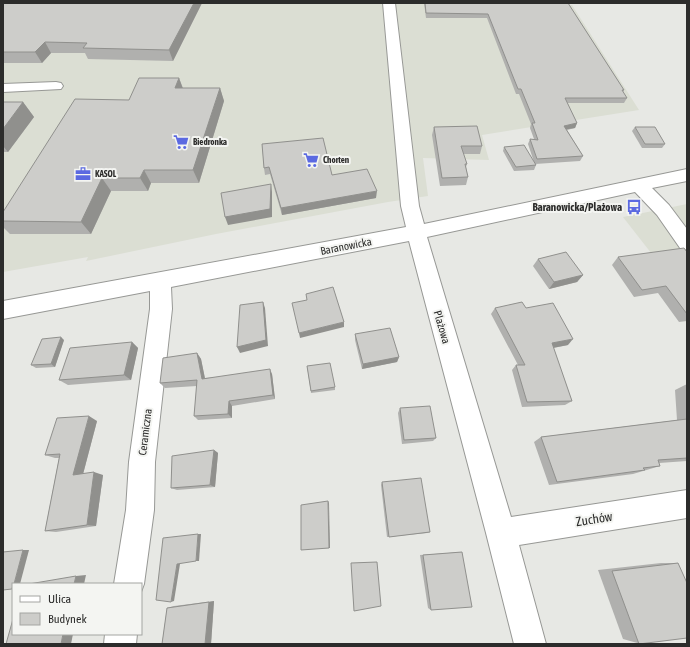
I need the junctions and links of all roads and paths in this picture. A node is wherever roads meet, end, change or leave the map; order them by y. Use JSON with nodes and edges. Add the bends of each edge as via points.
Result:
{"nodes":[{"id":1,"x":389,"y":3,"type":"edge"},
{"id":2,"x":56,"y":86,"type":"dead end"},
{"id":3,"x":3,"y":88,"type":"edge"},
{"id":4,"x":687,"y":175,"type":"edge"},
{"id":5,"x":639,"y":185,"type":"junction"},
{"id":6,"x":416,"y":232,"type":"junction"},
{"id":7,"x":687,"y":243,"type":"edge"},
{"id":8,"x":160,"y":281,"type":"junction"},
{"id":9,"x":3,"y":310,"type":"edge"},
{"id":10,"x":687,"y":504,"type":"edge"},
{"id":11,"x":501,"y":533,"type":"junction"},
{"id":12,"x":129,"y":583,"type":"edge"},
{"id":13,"x":530,"y":644,"type":"edge"}],
"edges":[{"from":1,"to":6,"type":"street","name":"Plażowa","via":[[404,162]]},
{"from":2,"to":3,"type":"street"},
{"from":4,"to":5,"type":"street","name":"Baranowicka"},
{"from":5,"to":6,"type":"street","name":"Baranowicka"},
{"from":5,"to":7,"type":"street","via":[[663,210]]},
{"from":6,"to":8,"type":"street","name":"Baranowicka"},
{"from":6,"to":11,"type":"street","name":"Plażowa"},
{"from":8,"to":9,"type":"street","name":"Baranowicka"},
{"from":8,"to":12,"type":"street","name":"Ceramiczna","via":[[161,309],[142,462],[140,510]]},
{"from":10,"to":11,"type":"street","name":"Zuchów"},
{"from":11,"to":13,"type":"street","name":"Plażowa"}]}
